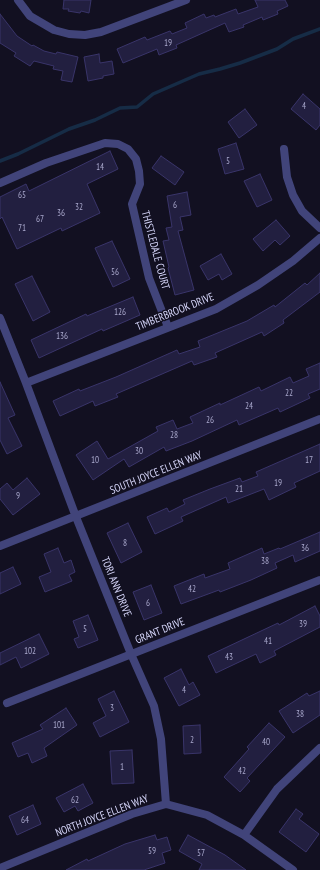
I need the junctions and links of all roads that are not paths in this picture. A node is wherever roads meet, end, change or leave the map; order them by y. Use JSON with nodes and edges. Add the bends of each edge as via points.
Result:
{"nodes":[{"id":1,"x":18,"y":0,"type":"edge"},
{"id":2,"x":186,"y":0,"type":"edge"},
{"id":3,"x":284,"y":149,"type":"dead end"},
{"id":4,"x":0,"y":183,"type":"edge"},
{"id":5,"x":320,"y":228,"type":"edge"},
{"id":6,"x":320,"y":238,"type":"edge"},
{"id":7,"x":0,"y":318,"type":"edge"},
{"id":8,"x":168,"y":327,"type":"junction"},
{"id":9,"x":26,"y":383,"type":"junction"},
{"id":10,"x":320,"y":419,"type":"edge"},
{"id":11,"x":76,"y":517,"type":"junction"},
{"id":12,"x":0,"y":546,"type":"edge"},
{"id":13,"x":320,"y":580,"type":"edge"},
{"id":14,"x":131,"y":654,"type":"junction"},
{"id":15,"x":7,"y":703,"type":"dead end"},
{"id":16,"x":320,"y":748,"type":"edge"},
{"id":17,"x":166,"y":804,"type":"junction"},
{"id":18,"x":244,"y":835,"type":"junction"},
{"id":19,"x":0,"y":868,"type":"edge"},
{"id":20,"x":294,"y":870,"type":"edge"}],
"edges":[{"from":1,"to":2,"type":"street","via":[[30,16],[54,30],[85,35],[101,32]]},
{"from":3,"to":5,"type":"street","via":[[287,177],[293,195],[302,211]]},
{"from":4,"to":8,"type":"street","name":"THISTLEDALE COURT","via":[[46,163],[105,143],[118,144],[128,149],[136,159],[140,184],[132,204],[149,278]]},
{"from":6,"to":8,"type":"street","name":"TIMBERBROOK DRIVE","via":[[293,261],[258,285],[216,309]]},
{"from":7,"to":9,"type":"street","name":"TORI ANN DRIVE"},
{"from":8,"to":9,"type":"street","name":"TIMBERBROOK DRIVE"},
{"from":9,"to":11,"type":"street","name":"TORI ANN DRIVE"},
{"from":10,"to":11,"type":"street","name":"SOUTH JOYCE ELLEN WAY"},
{"from":11,"to":12,"type":"street","name":"SOUTH JOYCE ELLEN WAY"},
{"from":11,"to":14,"type":"street","name":"TORI ANN DRIVE"},
{"from":13,"to":14,"type":"street","name":"GRANT DRIVE"},
{"from":14,"to":15,"type":"street","name":"GRANT DRIVE"},
{"from":14,"to":17,"type":"street","name":"TORI ANN DRIVE","via":[[154,706],[161,739]]},
{"from":16,"to":18,"type":"street","via":[[277,789]]},
{"from":17,"to":18,"type":"street","name":"NORTH JOYCE ELLEN WAY","via":[[207,815]]},
{"from":17,"to":19,"type":"street","name":"NORTH JOYCE ELLEN WAY","via":[[132,814]]},
{"from":18,"to":20,"type":"street","name":"NORTH JOYCE ELLEN WAY"}]}
